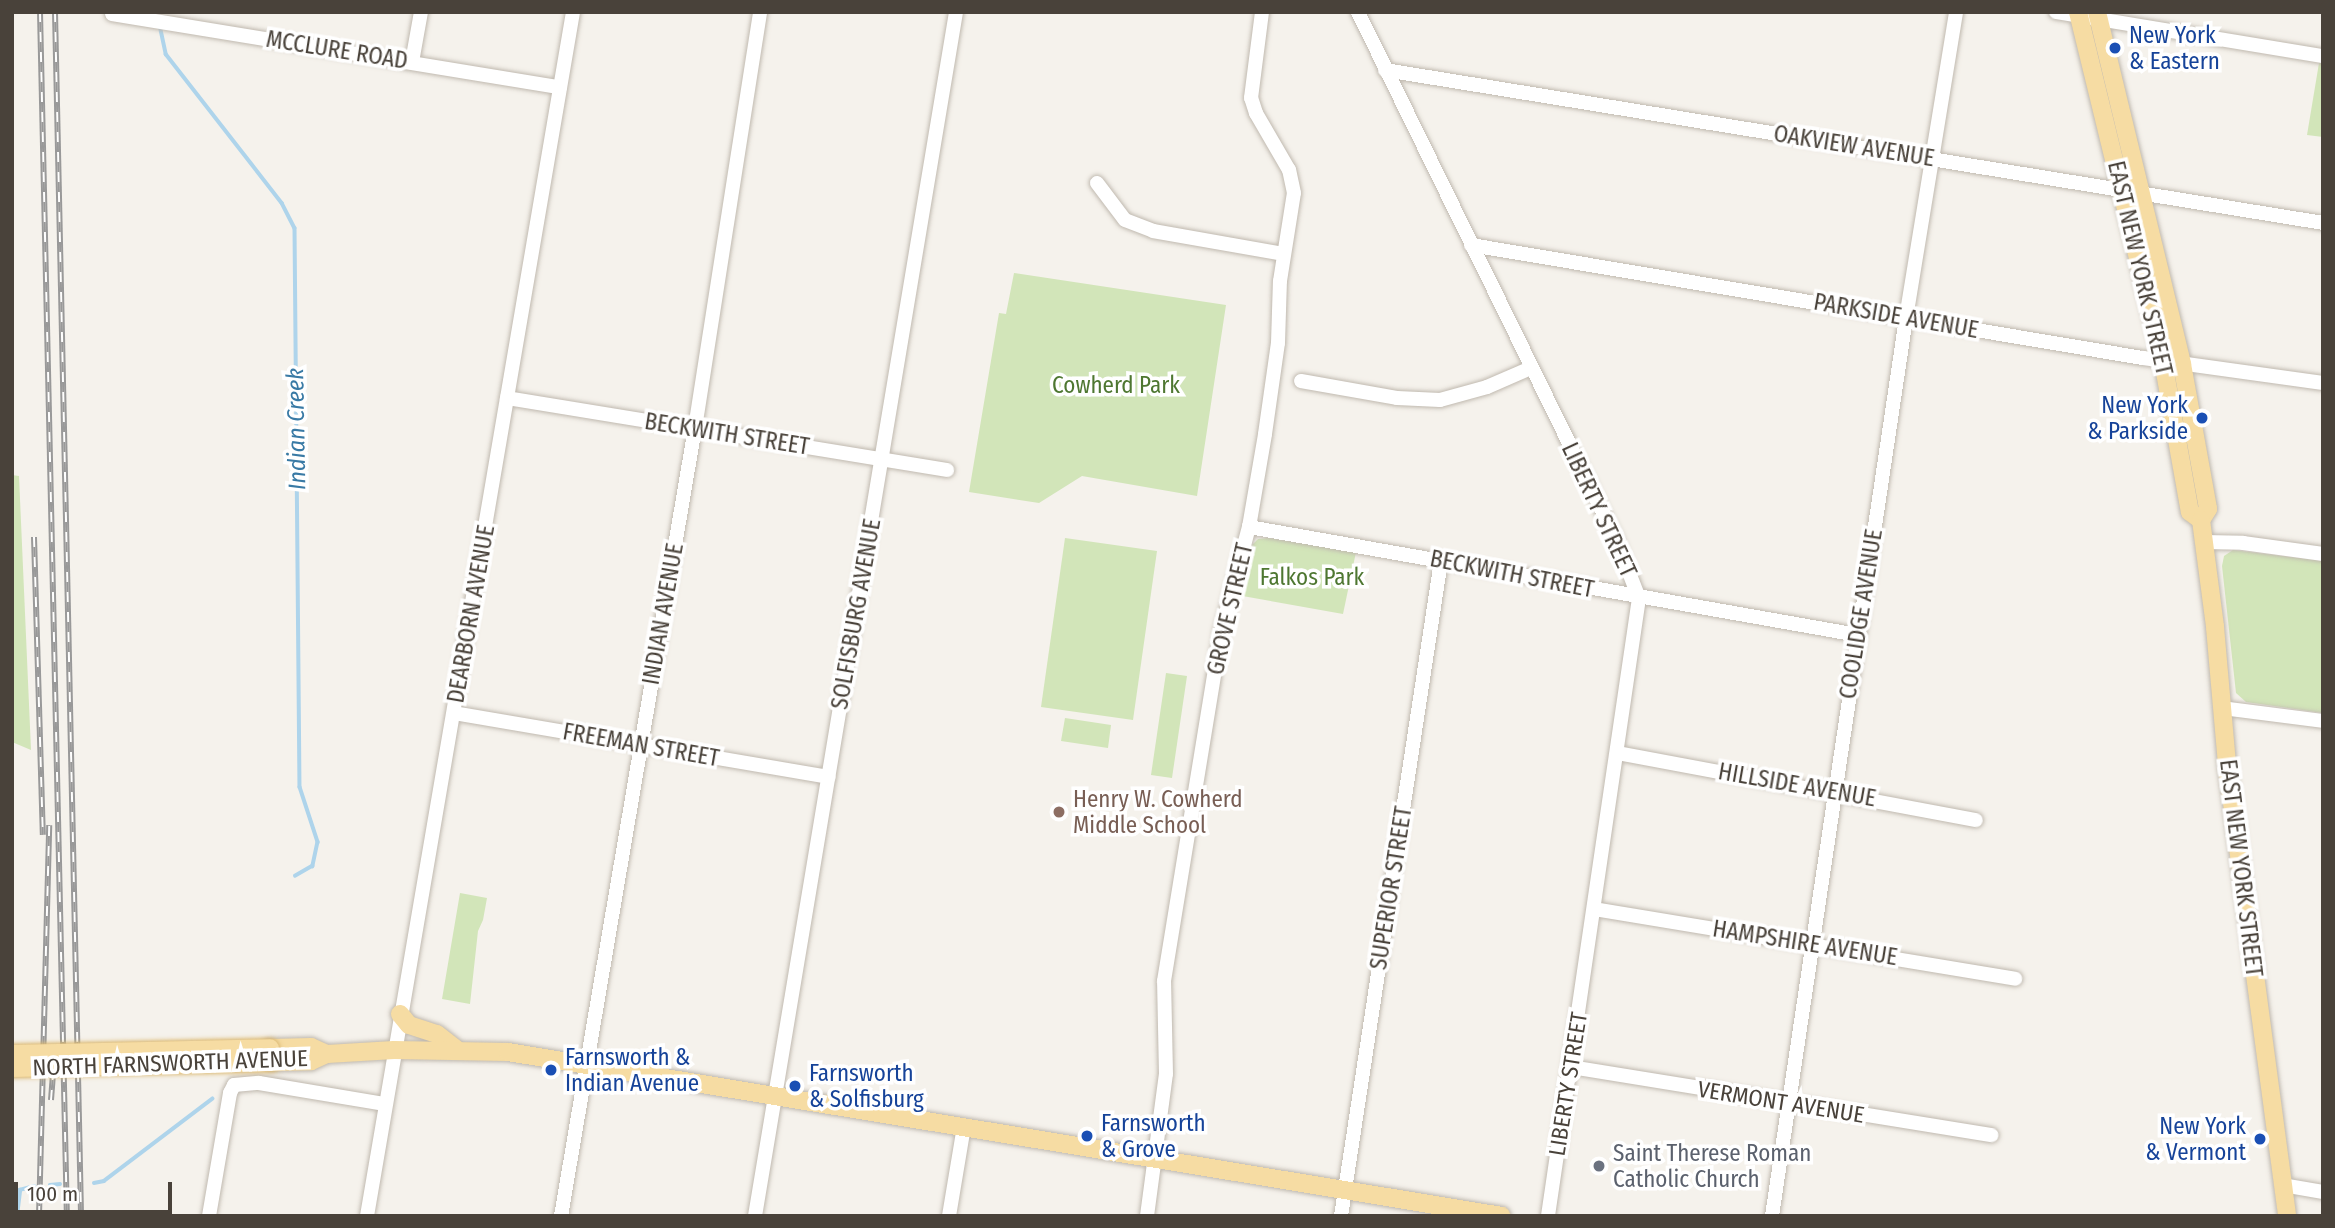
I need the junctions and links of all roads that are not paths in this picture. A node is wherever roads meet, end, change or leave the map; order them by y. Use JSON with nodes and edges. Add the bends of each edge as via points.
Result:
{"nodes":[{"id":1,"x":421,"y":12,"type":"edge"},
{"id":2,"x":573,"y":12,"type":"edge"},
{"id":3,"x":760,"y":12,"type":"edge"},
{"id":4,"x":956,"y":12,"type":"edge"},
{"id":5,"x":1262,"y":12,"type":"edge"},
{"id":6,"x":1358,"y":12,"type":"edge"},
{"id":7,"x":1956,"y":12,"type":"edge"},
{"id":8,"x":2056,"y":12,"type":"edge"},
{"id":9,"x":113,"y":14,"type":"edge"},
{"id":10,"x":2079,"y":14,"type":"edge"},
{"id":11,"x":2098,"y":15,"type":"edge"},
{"id":12,"x":2323,"y":56,"type":"edge"},
{"id":13,"x":412,"y":62,"type":"junction"},
{"id":14,"x":1385,"y":69,"type":"junction"},
{"id":15,"x":560,"y":87,"type":"junction"},
{"id":16,"x":1933,"y":159,"type":"junction"},
{"id":17,"x":1097,"y":183,"type":"dead end"},
{"id":18,"x":2122,"y":190,"type":"junction"},
{"id":19,"x":2142,"y":194,"type":"junction"},
{"id":20,"x":2323,"y":223,"type":"edge"},
{"id":21,"x":1471,"y":245,"type":"junction"},
{"id":22,"x":1283,"y":254,"type":"junction"},
{"id":23,"x":1906,"y":318,"type":"junction"},
{"id":24,"x":2163,"y":361,"type":"junction"},
{"id":25,"x":2182,"y":364,"type":"junction"},
{"id":26,"x":1531,"y":368,"type":"junction"},
{"id":27,"x":1301,"y":382,"type":"dead end"},
{"id":28,"x":2323,"y":383,"type":"edge"},
{"id":29,"x":507,"y":398,"type":"junction"},
{"id":30,"x":695,"y":428,"type":"junction"},
{"id":31,"x":882,"y":459,"type":"junction"},
{"id":32,"x":947,"y":470,"type":"dead end"},
{"id":33,"x":2201,"y":520,"type":"junction"},
{"id":34,"x":1249,"y":527,"type":"junction"},
{"id":35,"x":2204,"y":542,"type":"junction"},
{"id":36,"x":2323,"y":554,"type":"edge"},
{"id":37,"x":1441,"y":561,"type":"junction"},
{"id":38,"x":1639,"y":598,"type":"junction"},
{"id":39,"x":1858,"y":635,"type":"junction"},
{"id":40,"x":2222,"y":708,"type":"junction"},
{"id":41,"x":454,"y":713,"type":"junction"},
{"id":42,"x":2323,"y":721,"type":"edge"},
{"id":43,"x":641,"y":745,"type":"junction"},
{"id":44,"x":1617,"y":753,"type":"junction"},
{"id":45,"x":829,"y":776,"type":"junction"},
{"id":46,"x":1835,"y":791,"type":"junction"},
{"id":47,"x":1976,"y":820,"type":"dead end"},
{"id":48,"x":1594,"y":909,"type":"junction"},
{"id":49,"x":1814,"y":944,"type":"junction"},
{"id":50,"x":2015,"y":979,"type":"dead end"},
{"id":51,"x":400,"y":1014,"type":"junction"},
{"id":52,"x":456,"y":1049,"type":"junction"},
{"id":53,"x":394,"y":1050,"type":"junction"},
{"id":54,"x":12,"y":1054,"type":"edge"},
{"id":55,"x":271,"y":1055,"type":"junction"},
{"id":56,"x":586,"y":1063,"type":"junction"},
{"id":57,"x":1571,"y":1067,"type":"junction"},
{"id":58,"x":12,"y":1068,"type":"edge"},
{"id":59,"x":775,"y":1095,"type":"junction"},
{"id":60,"x":385,"y":1104,"type":"junction"},
{"id":61,"x":1790,"y":1104,"type":"junction"},
{"id":62,"x":964,"y":1126,"type":"junction"},
{"id":63,"x":1992,"y":1135,"type":"dead end"},
{"id":64,"x":1156,"y":1158,"type":"junction"},
{"id":65,"x":2283,"y":1185,"type":"junction"},
{"id":66,"x":1345,"y":1190,"type":"junction"},
{"id":67,"x":2323,"y":1192,"type":"edge"},
{"id":68,"x":209,"y":1216,"type":"edge"},
{"id":69,"x":367,"y":1216,"type":"edge"},
{"id":70,"x":561,"y":1216,"type":"edge"},
{"id":71,"x":755,"y":1216,"type":"edge"},
{"id":72,"x":949,"y":1216,"type":"edge"},
{"id":73,"x":1147,"y":1216,"type":"edge"},
{"id":74,"x":1341,"y":1216,"type":"edge"},
{"id":75,"x":1502,"y":1216,"type":"edge"},
{"id":76,"x":1548,"y":1216,"type":"edge"},
{"id":77,"x":1772,"y":1216,"type":"edge"},
{"id":78,"x":2287,"y":1216,"type":"edge"}],
"edges":[{"from":1,"to":13,"type":"street"},
{"from":2,"to":15,"type":"street","name":"DEARBORN AVENUE"},
{"from":3,"to":30,"type":"street","name":"INDIAN AVENUE"},
{"from":4,"to":31,"type":"street","name":"SOLFISBURG AVENUE"},
{"from":5,"to":22,"type":"street","name":"GROVE STREET","via":[[1251,98],[1289,170],[1294,192]]},
{"from":6,"to":14,"type":"street","name":"LIBERTY STREET"},
{"from":7,"to":16,"type":"street","name":"COOLIDGE AVENUE"},
{"from":8,"to":10,"type":"street"},
{"from":9,"to":13,"type":"street","name":"MCCLURE ROAD"},
{"from":10,"to":11,"type":"street"},
{"from":10,"to":18,"type":"main road","name":"EAST NEW YORK STREET"},
{"from":11,"to":12,"type":"street"},
{"from":11,"to":19,"type":"main road","name":"EAST NEW YORK STREET"},
{"from":13,"to":15,"type":"street","name":"MCCLURE ROAD"},
{"from":14,"to":16,"type":"street","name":"OAKVIEW AVENUE"},
{"from":14,"to":21,"type":"street","name":"LIBERTY STREET"},
{"from":15,"to":29,"type":"street","name":"DEARBORN AVENUE"},
{"from":16,"to":18,"type":"street","name":"OAKVIEW AVENUE"},
{"from":16,"to":23,"type":"street","name":"COOLIDGE AVENUE"},
{"from":17,"to":22,"type":"street","via":[[1125,220],[1153,231]]},
{"from":18,"to":19,"type":"street","name":"OAKVIEW AVENUE"},
{"from":18,"to":24,"type":"main road","name":"EAST NEW YORK STREET"},
{"from":19,"to":20,"type":"street","name":"OAKVIEW AVENUE"},
{"from":19,"to":25,"type":"main road","name":"EAST NEW YORK STREET"},
{"from":21,"to":23,"type":"street","name":"PARKSIDE AVENUE"},
{"from":21,"to":26,"type":"street","name":"LIBERTY STREET"},
{"from":22,"to":34,"type":"street","name":"GROVE STREET","via":[[1278,343]]},
{"from":23,"to":24,"type":"street","name":"PARKSIDE AVENUE"},
{"from":23,"to":39,"type":"street","name":"COOLIDGE AVENUE"},
{"from":24,"to":25,"type":"street","name":"PARKSIDE AVENUE"},
{"from":24,"to":33,"type":"main road","name":"EAST NEW YORK STREET","via":[[2190,512]]},
{"from":25,"to":28,"type":"street","name":"PARKSIDE AVENUE"},
{"from":25,"to":33,"type":"main road","name":"EAST NEW YORK STREET","via":[[2208,509]]},
{"from":26,"to":27,"type":"street","via":[[1488,387],[1440,400],[1397,398]]},
{"from":26,"to":38,"type":"street","name":"LIBERTY STREET","via":[[1616,539]]},
{"from":29,"to":30,"type":"street","name":"BECKWITH STREET"},
{"from":29,"to":41,"type":"street","name":"DEARBORN AVENUE"},
{"from":30,"to":31,"type":"street","name":"BECKWITH STREET"},
{"from":30,"to":43,"type":"street","name":"INDIAN AVENUE"},
{"from":31,"to":32,"type":"street","name":"BECKWITH STREET"},
{"from":31,"to":45,"type":"street","name":"SOLFISBURG AVENUE"},
{"from":33,"to":35,"type":"main road","name":"EAST NEW YORK STREET"},
{"from":34,"to":37,"type":"street","name":"BECKWITH STREET"},
{"from":34,"to":64,"type":"street","name":"GROVE STREET","via":[[1221,632],[1166,969],[1166,1074]]},
{"from":35,"to":36,"type":"street","via":[[2243,542]]},
{"from":35,"to":40,"type":"main road","name":"EAST NEW YORK STREET"},
{"from":37,"to":38,"type":"street","name":"BECKWITH STREET"},
{"from":37,"to":66,"type":"street","name":"SUPERIOR STREET"},
{"from":38,"to":39,"type":"street","name":"BECKWITH STREET"},
{"from":38,"to":44,"type":"street","name":"LIBERTY STREET"},
{"from":39,"to":46,"type":"street","name":"COOLIDGE AVENUE"},
{"from":40,"to":42,"type":"street"},
{"from":40,"to":65,"type":"main road","name":"EAST NEW YORK STREET"},
{"from":41,"to":43,"type":"street","name":"FREEMAN STREET"},
{"from":41,"to":51,"type":"street","name":"DEARBORN AVENUE"},
{"from":43,"to":45,"type":"street","name":"FREEMAN STREET"},
{"from":43,"to":56,"type":"street","name":"INDIAN AVENUE"},
{"from":44,"to":46,"type":"street","name":"HILLSIDE AVENUE"},
{"from":44,"to":48,"type":"street","name":"LIBERTY STREET"},
{"from":45,"to":59,"type":"street","name":"SOLFISBURG AVENUE"},
{"from":46,"to":47,"type":"street","name":"HILLSIDE AVENUE"},
{"from":46,"to":49,"type":"street","name":"COOLIDGE AVENUE"},
{"from":48,"to":49,"type":"street","name":"HAMPSHIRE AVENUE"},
{"from":48,"to":57,"type":"street","name":"LIBERTY STREET"},
{"from":49,"to":50,"type":"street","name":"HAMPSHIRE AVENUE"},
{"from":49,"to":61,"type":"street","name":"COOLIDGE AVENUE"},
{"from":51,"to":52,"type":"main road","via":[[409,1025],[437,1034]]},
{"from":51,"to":53,"type":"street","name":"DEARBORN AVENUE"},
{"from":52,"to":53,"type":"main road","name":"NORTH FARNSWORTH AVENUE"},
{"from":52,"to":56,"type":"main road","name":"NORTH FARNSWORTH AVENUE"},
{"from":53,"to":55,"type":"main road","name":"NORTH FARNSWORTH AVENUE","via":[[327,1054],[311,1061]]},
{"from":53,"to":60,"type":"street","name":"DEARBORN AVENUE"},
{"from":54,"to":55,"type":"main road","name":"NORTH FARNSWORTH AVENUE","bridge":true},
{"from":55,"to":58,"type":"main road","name":"NORTH FARNSWORTH AVENUE","bridge":true},
{"from":56,"to":59,"type":"main road","name":"NORTH FARNSWORTH AVENUE"},
{"from":56,"to":70,"type":"street","name":"INDIAN AVENUE"},
{"from":57,"to":61,"type":"street","name":"VERMONT AVENUE"},
{"from":57,"to":76,"type":"street","name":"LIBERTY STREET"},
{"from":59,"to":62,"type":"main road","name":"NORTH FARNSWORTH AVENUE"},
{"from":59,"to":71,"type":"street","name":"SOLFISBURG AVENUE"},
{"from":60,"to":68,"type":"street","via":[[259,1083],[234,1085]]},
{"from":60,"to":69,"type":"street","name":"DEARBORN AVENUE"},
{"from":61,"to":63,"type":"street","name":"VERMONT AVENUE"},
{"from":61,"to":77,"type":"street","name":"COOLIDGE AVENUE"},
{"from":62,"to":64,"type":"main road","name":"NORTH FARNSWORTH AVENUE"},
{"from":62,"to":72,"type":"street"},
{"from":64,"to":66,"type":"main road","name":"NORTH FARNSWORTH AVENUE"},
{"from":64,"to":73,"type":"street","name":"GROVE STREET"},
{"from":65,"to":67,"type":"street"},
{"from":65,"to":78,"type":"main road","name":"EAST NEW YORK STREET"},
{"from":66,"to":74,"type":"street","name":"SUPERIOR STREET"},
{"from":66,"to":75,"type":"main road","name":"NORTH FARNSWORTH AVENUE"}]}
